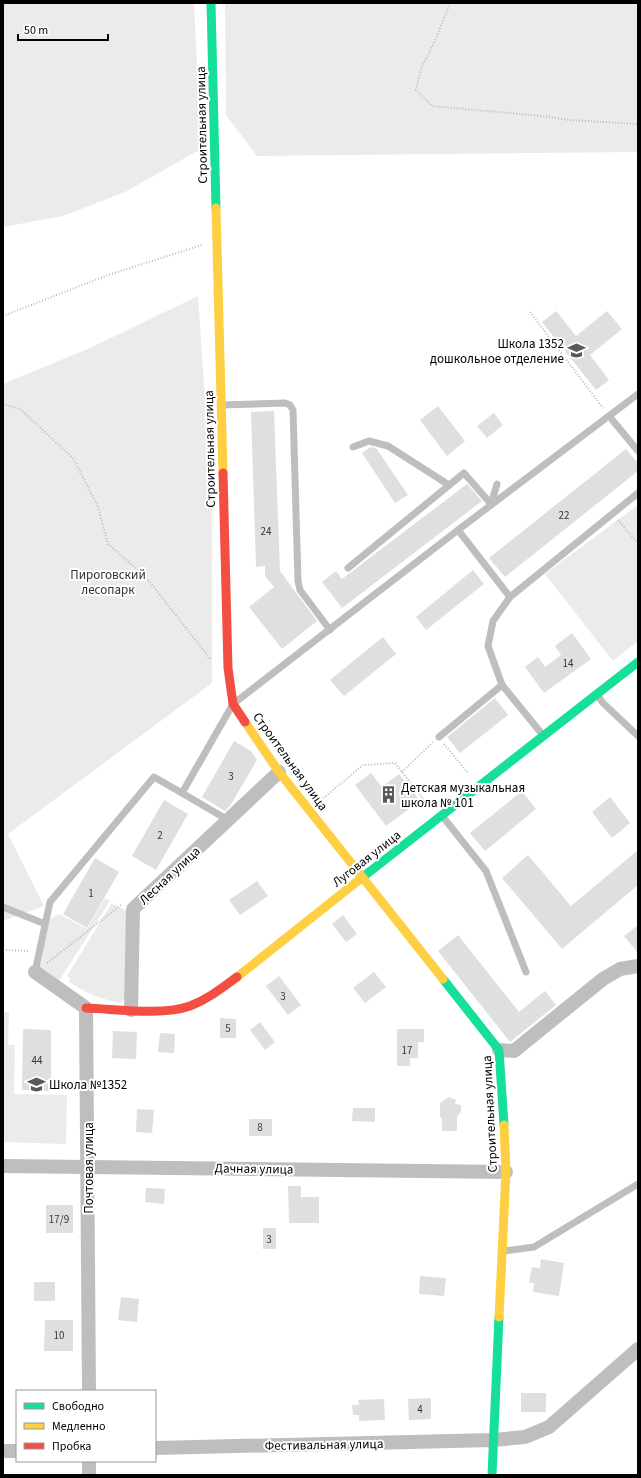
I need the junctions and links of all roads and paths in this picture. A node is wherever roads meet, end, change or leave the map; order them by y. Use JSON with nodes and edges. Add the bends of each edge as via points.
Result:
{"nodes":[{"id":1,"x":211,"y":3,"type":"edge"},
{"id":2,"x":450,"y":3,"type":"edge"},
{"id":3,"x":638,"y":124,"type":"edge"},
{"id":4,"x":217,"y":241,"type":"junction"},
{"id":5,"x":530,"y":312,"type":"dead end"},
{"id":6,"x":3,"y":316,"type":"edge"},
{"id":7,"x":638,"y":394,"type":"edge"},
{"id":8,"x":3,"y":404,"type":"edge"},
{"id":9,"x":221,"y":405,"type":"junction"},
{"id":10,"x":609,"y":416,"type":"junction"},
{"id":11,"x":353,"y":447,"type":"dead end"},
{"id":12,"x":638,"y":451,"type":"edge"},
{"id":13,"x":496,"y":484,"type":"dead end"},
{"id":14,"x":449,"y":485,"type":"junction"},
{"id":15,"x":638,"y":493,"type":"edge"},
{"id":16,"x":491,"y":504,"type":"junction"},
{"id":17,"x":612,"y":513,"type":"junction"},
{"id":18,"x":458,"y":530,"type":"junction"},
{"id":19,"x":638,"y":543,"type":"edge"},
{"id":20,"x":348,"y":568,"type":"dead end"},
{"id":21,"x":510,"y":597,"type":"junction"},
{"id":22,"x":330,"y":630,"type":"junction"},
{"id":23,"x":638,"y":662,"type":"edge"},
{"id":24,"x":228,"y":668,"type":"junction"},
{"id":25,"x":502,"y":685,"type":"junction"},
{"id":26,"x":597,"y":694,"type":"junction"},
{"id":27,"x":234,"y":704,"type":"junction"},
{"id":28,"x":544,"y":736,"type":"junction"},
{"id":29,"x":638,"y":736,"type":"edge"},
{"id":30,"x":439,"y":737,"type":"junction"},
{"id":31,"x":279,"y":772,"type":"junction"},
{"id":32,"x":402,"y":772,"type":"junction"},
{"id":33,"x":469,"y":774,"type":"dead end"},
{"id":34,"x":182,"y":794,"type":"junction"},
{"id":35,"x":429,"y":806,"type":"dead end"},
{"id":36,"x":309,"y":810,"type":"junction"},
{"id":37,"x":442,"y":816,"type":"junction"},
{"id":38,"x":228,"y":820,"type":"junction"},
{"id":39,"x":362,"y":877,"type":"junction"},
{"id":40,"x":3,"y":907,"type":"edge"},
{"id":41,"x":133,"y":909,"type":"junction"},
{"id":42,"x":45,"y":924,"type":"junction"},
{"id":43,"x":3,"y":950,"type":"edge"},
{"id":44,"x":40,"y":952,"type":"junction"},
{"id":45,"x":638,"y":966,"type":"edge"},
{"id":46,"x":35,"y":972,"type":"junction"},
{"id":47,"x":526,"y":972,"type":"dead end"},
{"id":48,"x":86,"y":1008,"type":"junction"},
{"id":49,"x":131,"y":1010,"type":"junction"},
{"id":50,"x":499,"y":1050,"type":"junction"},
{"id":51,"x":3,"y":1166,"type":"edge"},
{"id":52,"x":88,"y":1166,"type":"junction"},
{"id":53,"x":506,"y":1172,"type":"junction"},
{"id":54,"x":638,"y":1184,"type":"edge"},
{"id":55,"x":502,"y":1251,"type":"junction"},
{"id":56,"x":638,"y":1349,"type":"edge"},
{"id":57,"x":89,"y":1390,"type":"edge"},
{"id":58,"x":492,"y":1440,"type":"junction"},
{"id":59,"x":156,"y":1448,"type":"edge"},
{"id":60,"x":3,"y":1451,"type":"edge"},
{"id":61,"x":16,"y":1451,"type":"edge"},
{"id":62,"x":89,"y":1462,"type":"edge"},
{"id":63,"x":89,"y":1475,"type":"edge"},
{"id":64,"x":492,"y":1475,"type":"edge"}],
"edges":[{"from":1,"to":4,"type":"street","name":"Строительная улица"},
{"from":2,"to":3,"type":"path","via":[[421,69],[416,90],[432,106]]},
{"from":4,"to":6,"type":"path","via":[[108,275]]},
{"from":4,"to":9,"type":"street","name":"Строительная улица"},
{"from":5,"to":10,"type":"path"},
{"from":7,"to":10,"type":"lane"},
{"from":8,"to":24,"type":"path","via":[[20,409],[73,458],[98,507],[108,544],[145,576],[212,661]]},
{"from":9,"to":22,"type":"lane","via":[[285,403],[293,410],[298,581],[300,590]]},
{"from":9,"to":24,"type":"street","name":"Строительная улица"},
{"from":10,"to":12,"type":"lane"},
{"from":10,"to":16,"type":"lane"},
{"from":11,"to":14,"type":"lane","via":[[369,441],[388,446]]},
{"from":13,"to":16,"type":"lane"},
{"from":14,"to":16,"type":"lane","via":[[464,473]]},
{"from":14,"to":20,"type":"lane"},
{"from":15,"to":17,"type":"lane"},
{"from":16,"to":18,"type":"lane"},
{"from":17,"to":19,"type":"path"},
{"from":17,"to":21,"type":"lane"},
{"from":18,"to":21,"type":"lane"},
{"from":18,"to":22,"type":"lane"},
{"from":21,"to":25,"type":"lane","via":[[493,621],[488,646]]},
{"from":22,"to":27,"type":"lane"},
{"from":23,"to":26,"type":"street","name":"Луговая улица"},
{"from":24,"to":27,"type":"street","name":"Строительная улица"},
{"from":25,"to":28,"type":"lane"},
{"from":25,"to":30,"type":"lane"},
{"from":26,"to":28,"type":"street","name":"Луговая улица"},
{"from":26,"to":29,"type":"lane"},
{"from":27,"to":31,"type":"street","name":"Строительная улица"},
{"from":27,"to":34,"type":"lane"},
{"from":28,"to":37,"type":"street","name":"Луговая улица"},
{"from":30,"to":32,"type":"path"},
{"from":30,"to":33,"type":"path"},
{"from":31,"to":36,"type":"street","name":"Строительная улица"},
{"from":31,"to":38,"type":"street","name":"Лесная улица"},
{"from":32,"to":35,"type":"path"},
{"from":32,"to":36,"type":"path","via":[[395,763],[363,765]]},
{"from":34,"to":38,"type":"lane"},
{"from":34,"to":42,"type":"lane","via":[[154,777],[50,902]]},
{"from":36,"to":39,"type":"street","name":"Строительная улица"},
{"from":37,"to":39,"type":"street","name":"Луговая улица"},
{"from":37,"to":47,"type":"lane","via":[[486,871]]},
{"from":38,"to":41,"type":"street","name":"Лесная улица"},
{"from":39,"to":49,"type":"street","name":"Луговая улица","via":[[216,993],[189,1006],[161,1011]]},
{"from":39,"to":50,"type":"street","name":"Строительная улица"},
{"from":40,"to":42,"type":"lane"},
{"from":41,"to":46,"type":"path","via":[[123,903]]},
{"from":41,"to":49,"type":"street","name":"Лесная улица"},
{"from":42,"to":44,"type":"lane"},
{"from":43,"to":44,"type":"path"},
{"from":44,"to":46,"type":"lane"},
{"from":45,"to":50,"type":"street","via":[[620,969],[603,980],[514,1051]]},
{"from":46,"to":48,"type":"street"},
{"from":48,"to":49,"type":"street","name":"Луговая улица"},
{"from":48,"to":52,"type":"street","name":"Почтовая улица"},
{"from":50,"to":53,"type":"street","name":"Строительная улица"},
{"from":51,"to":52,"type":"street","name":"Дачная улица"},
{"from":52,"to":53,"type":"street","name":"Дачная улица"},
{"from":52,"to":57,"type":"street","name":"Почтовая улица"},
{"from":53,"to":55,"type":"street","name":"Строительная улица"},
{"from":54,"to":55,"type":"lane","via":[[534,1247]]},
{"from":55,"to":58,"type":"street","name":"Строительная улица"},
{"from":56,"to":58,"type":"street","name":"Фестивальная улица","via":[[549,1427],[525,1437]]},
{"from":58,"to":59,"type":"street","name":"Фестивальная улица"},
{"from":58,"to":64,"type":"street","name":"Строительная улица"},
{"from":60,"to":61,"type":"street"},
{"from":62,"to":63,"type":"street"}]}
